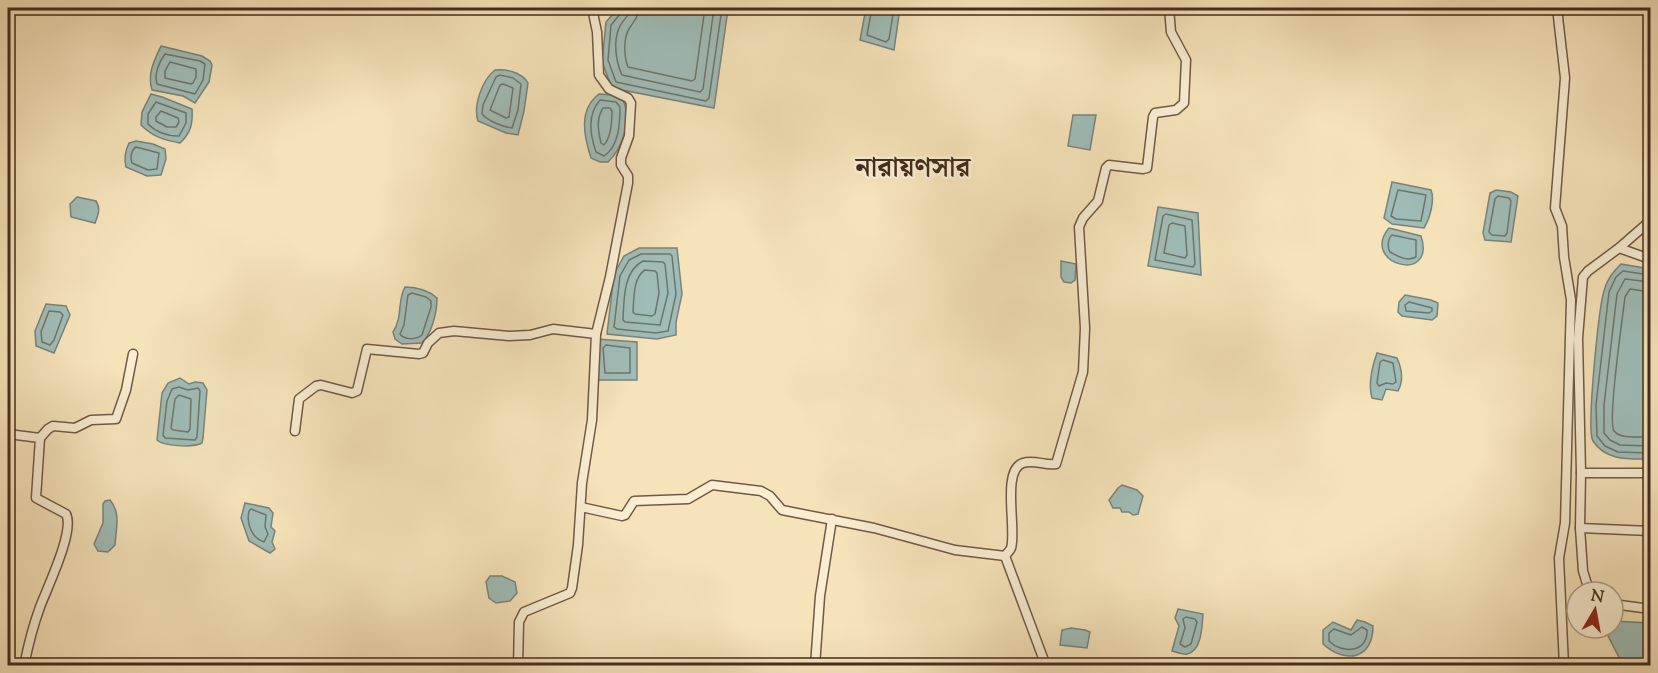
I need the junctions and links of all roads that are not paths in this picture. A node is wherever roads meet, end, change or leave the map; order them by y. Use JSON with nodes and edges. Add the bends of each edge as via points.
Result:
{"nodes":[{"id":1,"x":592,"y":8,"type":"edge"},
{"id":2,"x":1169,"y":8,"type":"edge"},
{"id":3,"x":1557,"y":8,"type":"edge"},
{"id":4,"x":1650,"y":221,"type":"edge"},
{"id":5,"x":1619,"y":248,"type":"junction"},
{"id":6,"x":1650,"y":259,"type":"edge"},
{"id":7,"x":596,"y":334,"type":"junction"},
{"id":8,"x":133,"y":354,"type":"dead end"},
{"id":9,"x":295,"y":431,"type":"dead end"},
{"id":10,"x":8,"y":434,"type":"edge"},
{"id":11,"x":40,"y":438,"type":"junction"},
{"id":12,"x":1581,"y":473,"type":"junction"},
{"id":13,"x":1650,"y":473,"type":"edge"},
{"id":14,"x":581,"y":507,"type":"junction"},
{"id":15,"x":832,"y":519,"type":"junction"},
{"id":16,"x":1580,"y":528,"type":"junction"},
{"id":17,"x":1650,"y":531,"type":"edge"},
{"id":18,"x":1005,"y":556,"type":"junction"},
{"id":19,"x":1586,"y":580,"type":"edge"},
{"id":20,"x":1625,"y":606,"type":"edge"},
{"id":21,"x":1650,"y":609,"type":"edge"},
{"id":22,"x":24,"y":666,"type":"edge"},
{"id":23,"x":518,"y":666,"type":"edge"},
{"id":24,"x":815,"y":666,"type":"edge"},
{"id":25,"x":1046,"y":666,"type":"edge"},
{"id":26,"x":1564,"y":666,"type":"edge"}],
"edges":[{"from":1,"to":7,"type":"street","via":[[599,75],[609,89],[631,103],[629,136],[621,158],[628,183]]},
{"from":2,"to":18,"type":"street","via":[[1172,32],[1186,60],[1184,103],[1176,110],[1155,113],[1147,168],[1109,165],[1098,201],[1079,227],[1083,372],[1056,464],[1026,462],[1015,471],[1010,495],[1011,548]]},
{"from":3,"to":26,"type":"street","via":[[1565,78],[1555,208],[1562,226],[1571,300],[1560,558]]},
{"from":4,"to":5,"type":"street"},
{"from":5,"to":6,"type":"street"},
{"from":5,"to":12,"type":"street","via":[[1582,277],[1578,338]]},
{"from":7,"to":9,"type":"street","via":[[553,329],[509,336],[454,331],[439,333],[419,354],[367,349],[357,391],[316,386],[299,399]]},
{"from":7,"to":14,"type":"street","via":[[592,420]]},
{"from":8,"to":11,"type":"street","via":[[116,419],[91,420],[75,428],[53,426]]},
{"from":10,"to":11,"type":"street"},
{"from":11,"to":22,"type":"street","via":[[36,498],[66,514],[68,520],[64,546],[40,608]]},
{"from":12,"to":13,"type":"street"},
{"from":12,"to":16,"type":"street"},
{"from":14,"to":15,"type":"street","via":[[622,516],[634,501],[688,499],[712,485],[761,491],[782,510]]},
{"from":14,"to":23,"type":"street","via":[[572,588],[570,593],[524,612],[519,622]]},
{"from":15,"to":18,"type":"street","via":[[955,550]]},
{"from":15,"to":24,"type":"street","via":[[820,596]]},
{"from":16,"to":17,"type":"street"},
{"from":16,"to":19,"type":"street"},
{"from":18,"to":25,"type":"street"},
{"from":20,"to":21,"type":"street"}]}
